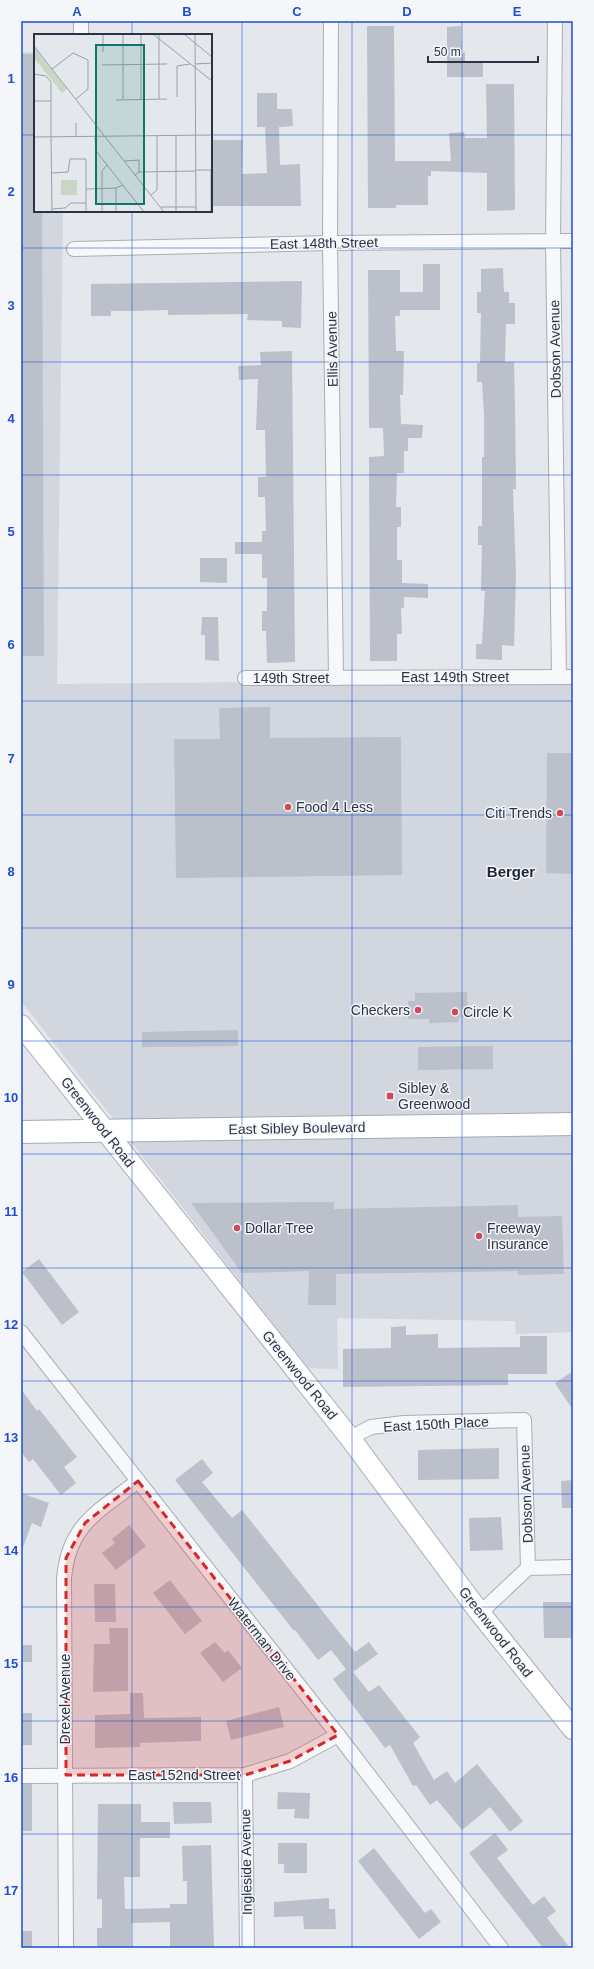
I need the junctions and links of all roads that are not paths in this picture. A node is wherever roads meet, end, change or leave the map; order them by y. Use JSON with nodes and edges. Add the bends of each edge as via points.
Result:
{"nodes":[{"id":1,"x":81,"y":21,"type":"edge"},
{"id":2,"x":330,"y":21,"type":"edge"},
{"id":3,"x":555,"y":21,"type":"edge"},
{"id":4,"x":81,"y":34,"type":"edge"},
{"id":5,"x":573,"y":240,"type":"edge"},
{"id":6,"x":553,"y":241,"type":"junction"},
{"id":7,"x":330,"y":243,"type":"junction"},
{"id":8,"x":74,"y":249,"type":"dead end"},
{"id":9,"x":559,"y":677,"type":"junction"},
{"id":10,"x":573,"y":677,"type":"edge"},
{"id":11,"x":245,"y":678,"type":"dead end"},
{"id":12,"x":336,"y":678,"type":"junction"},
{"id":13,"x":21,"y":1025,"type":"edge"},
{"id":14,"x":573,"y":1124,"type":"edge"},
{"id":15,"x":105,"y":1131,"type":"junction"},
{"id":16,"x":21,"y":1132,"type":"edge"},
{"id":17,"x":21,"y":1332,"type":"edge"},
{"id":18,"x":524,"y":1420,"type":"joint"},
{"id":19,"x":350,"y":1438,"type":"junction"},
{"id":20,"x":138,"y":1481,"type":"junction"},
{"id":21,"x":573,"y":1567,"type":"edge"},
{"id":22,"x":528,"y":1568,"type":"junction"},
{"id":23,"x":480,"y":1613,"type":"junction"},
{"id":24,"x":573,"y":1729,"type":"edge"},
{"id":25,"x":338,"y":1736,"type":"junction"},
{"id":26,"x":66,"y":1775,"type":"junction"},
{"id":27,"x":245,"y":1775,"type":"junction"},
{"id":28,"x":21,"y":1776,"type":"edge"},
{"id":29,"x":66,"y":1948,"type":"edge"},
{"id":30,"x":247,"y":1948,"type":"edge"},
{"id":31,"x":501,"y":1948,"type":"edge"}],
"edges":[{"from":1,"to":4,"type":"street"},
{"from":2,"to":7,"type":"street","name":"Ellis Avenue"},
{"from":3,"to":6,"type":"street","name":"Dobson Avenue"},
{"from":5,"to":6,"type":"street","name":"East 148th Street"},
{"from":6,"to":7,"type":"street","name":"East 148th Street"},
{"from":6,"to":9,"type":"street","name":"Dobson Avenue"},
{"from":7,"to":8,"type":"street","name":"East 148th Street"},
{"from":7,"to":12,"type":"street","name":"Ellis Avenue"},
{"from":9,"to":10,"type":"street","name":"East 149th Street"},
{"from":9,"to":12,"type":"street","name":"East 149th Street"},
{"from":11,"to":12,"type":"street","name":"149th Street"},
{"from":13,"to":15,"type":"street","name":"Greenwood Road"},
{"from":14,"to":15,"type":"main road","name":"East Sibley Boulevard"},
{"from":15,"to":16,"type":"main road","name":"East Sibley Boulevard"},
{"from":15,"to":19,"type":"street","name":"Greenwood Road"},
{"from":17,"to":20,"type":"street","name":"Waterman Drive"},
{"from":18,"to":19,"type":"street","name":"East 150th Place","via":[[404,1423],[372,1427]]},
{"from":18,"to":22,"type":"street","name":"Dobson Avenue"},
{"from":19,"to":23,"type":"street","name":"Greenwood Road"},
{"from":20,"to":25,"type":"street","name":"Waterman Drive"},
{"from":20,"to":26,"type":"street","name":"Drexel Avenue","via":[[85,1523],[73,1540],[66,1558]]},
{"from":21,"to":22,"type":"street"},
{"from":22,"to":23,"type":"street"},
{"from":23,"to":24,"type":"street","name":"Greenwood Road"},
{"from":25,"to":27,"type":"street","name":"East 152nd Street","via":[[290,1761]]},
{"from":25,"to":31,"type":"street","name":"Waterman Drive"},
{"from":26,"to":27,"type":"street","name":"East 152nd Street"},
{"from":26,"to":28,"type":"street","name":"East 152nd Street"},
{"from":26,"to":29,"type":"street","name":"Drexel Avenue"},
{"from":27,"to":30,"type":"street","name":"Ingleside Avenue"}]}
